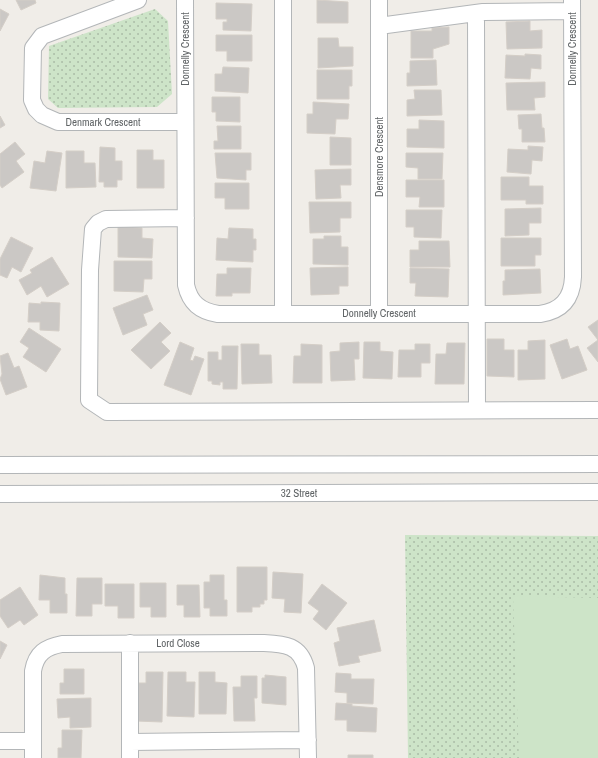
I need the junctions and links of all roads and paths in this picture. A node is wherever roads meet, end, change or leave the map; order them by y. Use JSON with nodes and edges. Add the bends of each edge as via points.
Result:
{"nodes":[{"id":1,"x":138,"y":0,"type":"edge"},
{"id":2,"x":185,"y":0,"type":"edge"},
{"id":3,"x":283,"y":0,"type":"edge"},
{"id":4,"x":379,"y":0,"type":"edge"},
{"id":5,"x":572,"y":6,"type":"edge"},
{"id":6,"x":476,"y":13,"type":"junction"},
{"id":7,"x":379,"y":26,"type":"junction"},
{"id":8,"x":185,"y":122,"type":"junction"},
{"id":9,"x":186,"y":218,"type":"junction"},
{"id":10,"x":379,"y":313,"type":"junction"},
{"id":11,"x":476,"y":313,"type":"junction"},
{"id":12,"x":283,"y":314,"type":"junction"},
{"id":13,"x":478,"y":410,"type":"junction"},
{"id":14,"x":598,"y":410,"type":"edge"},
{"id":15,"x":598,"y":464,"type":"edge"},
{"id":16,"x":0,"y":465,"type":"edge"},
{"id":17,"x":598,"y":492,"type":"edge"},
{"id":18,"x":0,"y":494,"type":"edge"},
{"id":19,"x":130,"y":644,"type":"junction"},
{"id":20,"x":308,"y":740,"type":"junction"},
{"id":21,"x":0,"y":741,"type":"edge"},
{"id":22,"x":33,"y":741,"type":"junction"},
{"id":23,"x":130,"y":742,"type":"junction"},
{"id":24,"x":33,"y":758,"type":"edge"},
{"id":25,"x":130,"y":758,"type":"edge"},
{"id":26,"x":308,"y":758,"type":"edge"}],
"edges":[{"from":1,"to":8,"type":"street","name":"Denmark Crescent","via":[[42,36],[33,48],[32,100],[42,115],[58,122]]},
{"from":2,"to":8,"type":"street","name":"Donnelly Crescent"},
{"from":3,"to":12,"type":"street"},
{"from":4,"to":7,"type":"street","name":"Densmore Crescent"},
{"from":5,"to":6,"type":"street"},
{"from":5,"to":11,"type":"street","name":"Donnelly Crescent","via":[[572,290],[565,302],[548,312]]},
{"from":6,"to":7,"type":"street"},
{"from":6,"to":11,"type":"street"},
{"from":7,"to":10,"type":"street","name":"Densmore Crescent"},
{"from":8,"to":9,"type":"street","name":"Donnelly Crescent"},
{"from":9,"to":12,"type":"street","name":"Donnelly Crescent","via":[[186,285],[193,302],[200,308],[218,314]]},
{"from":9,"to":13,"type":"street","via":[[106,218],[93,229],[90,270],[89,400],[107,412]]},
{"from":10,"to":11,"type":"street","name":"Donnelly Crescent"},
{"from":10,"to":12,"type":"street","name":"Donnelly Crescent"},
{"from":11,"to":13,"type":"street"},
{"from":13,"to":14,"type":"street"},
{"from":15,"to":16,"type":"street"},
{"from":17,"to":18,"type":"street","name":"32 Street"},
{"from":19,"to":20,"type":"street","name":"Lord Close","via":[[282,644],[292,647],[304,659],[306,668]]},
{"from":19,"to":22,"type":"street","name":"Lord Close","via":[[62,644],[39,654],[34,661],[33,671]]},
{"from":19,"to":23,"type":"street"},
{"from":20,"to":23,"type":"street"},
{"from":20,"to":26,"type":"street","name":"Lord Close"},
{"from":21,"to":22,"type":"street"},
{"from":22,"to":24,"type":"street","name":"Lord Close"},
{"from":23,"to":25,"type":"street"}]}
